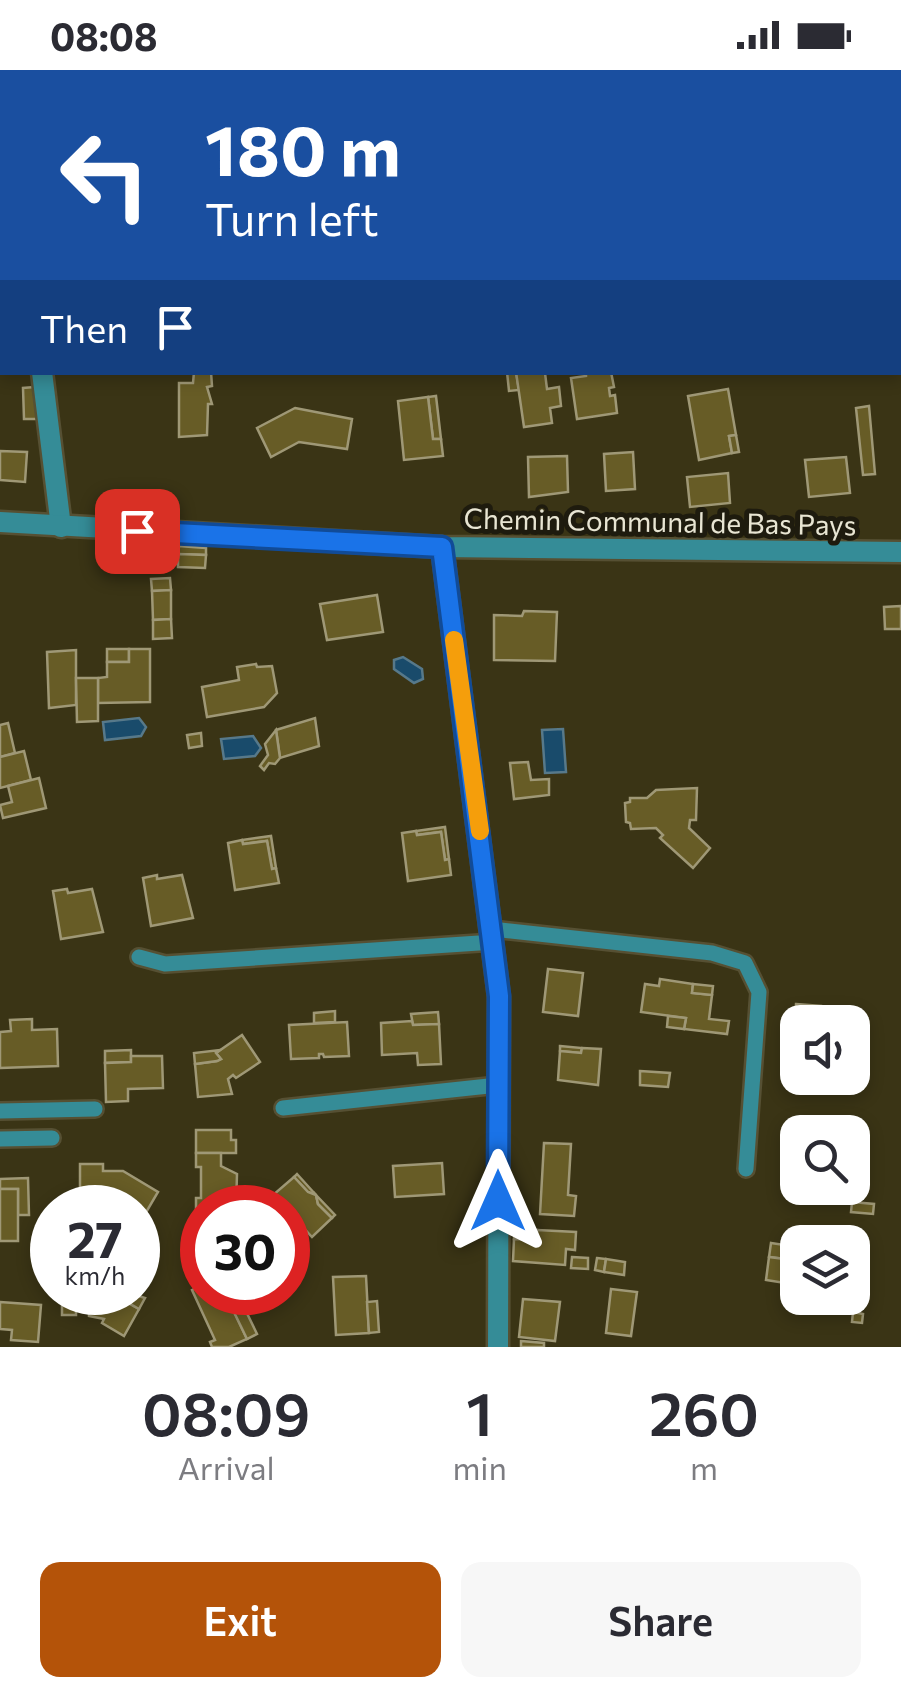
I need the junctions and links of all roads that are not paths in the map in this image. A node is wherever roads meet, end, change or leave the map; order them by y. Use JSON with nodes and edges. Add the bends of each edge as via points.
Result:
{"nodes":[{"id":1,"x":42,"y":375,"type":"edge"},
{"id":2,"x":0,"y":522,"type":"edge"},
{"id":3,"x":60,"y":527,"type":"junction"},
{"id":4,"x":442,"y":547,"type":"junction"},
{"id":5,"x":901,"y":552,"type":"edge"},
{"id":6,"x":493,"y":936,"type":"junction"},
{"id":7,"x":139,"y":956,"type":"dead end"},
{"id":8,"x":498,"y":1085,"type":"junction"},
{"id":9,"x":283,"y":1108,"type":"dead end"},
{"id":10,"x":96,"y":1109,"type":"dead end"},
{"id":11,"x":0,"y":1111,"type":"edge"},
{"id":12,"x":52,"y":1138,"type":"dead end"},
{"id":13,"x":0,"y":1139,"type":"edge"},
{"id":14,"x":746,"y":1169,"type":"dead end"},
{"id":15,"x":498,"y":1347,"type":"edge"}],
"edges":[{"from":1,"to":3,"type":"street"},
{"from":2,"to":3,"type":"street","name":"Chemin Communal de Bas Pays"},
{"from":3,"to":4,"type":"street","name":"Chemin Communal de Bas Pays"},
{"from":4,"to":5,"type":"street","name":"Chemin Communal de Bas Pays"},
{"from":4,"to":6,"type":"street"},
{"from":6,"to":7,"type":"lane","via":[[165,964]]},
{"from":6,"to":8,"type":"street"},
{"from":6,"to":14,"type":"lane","via":[[712,953],[745,963],[759,992]]},
{"from":8,"to":9,"type":"lane"},
{"from":8,"to":15,"type":"street"},
{"from":10,"to":11,"type":"lane"},
{"from":12,"to":13,"type":"lane"}]}
